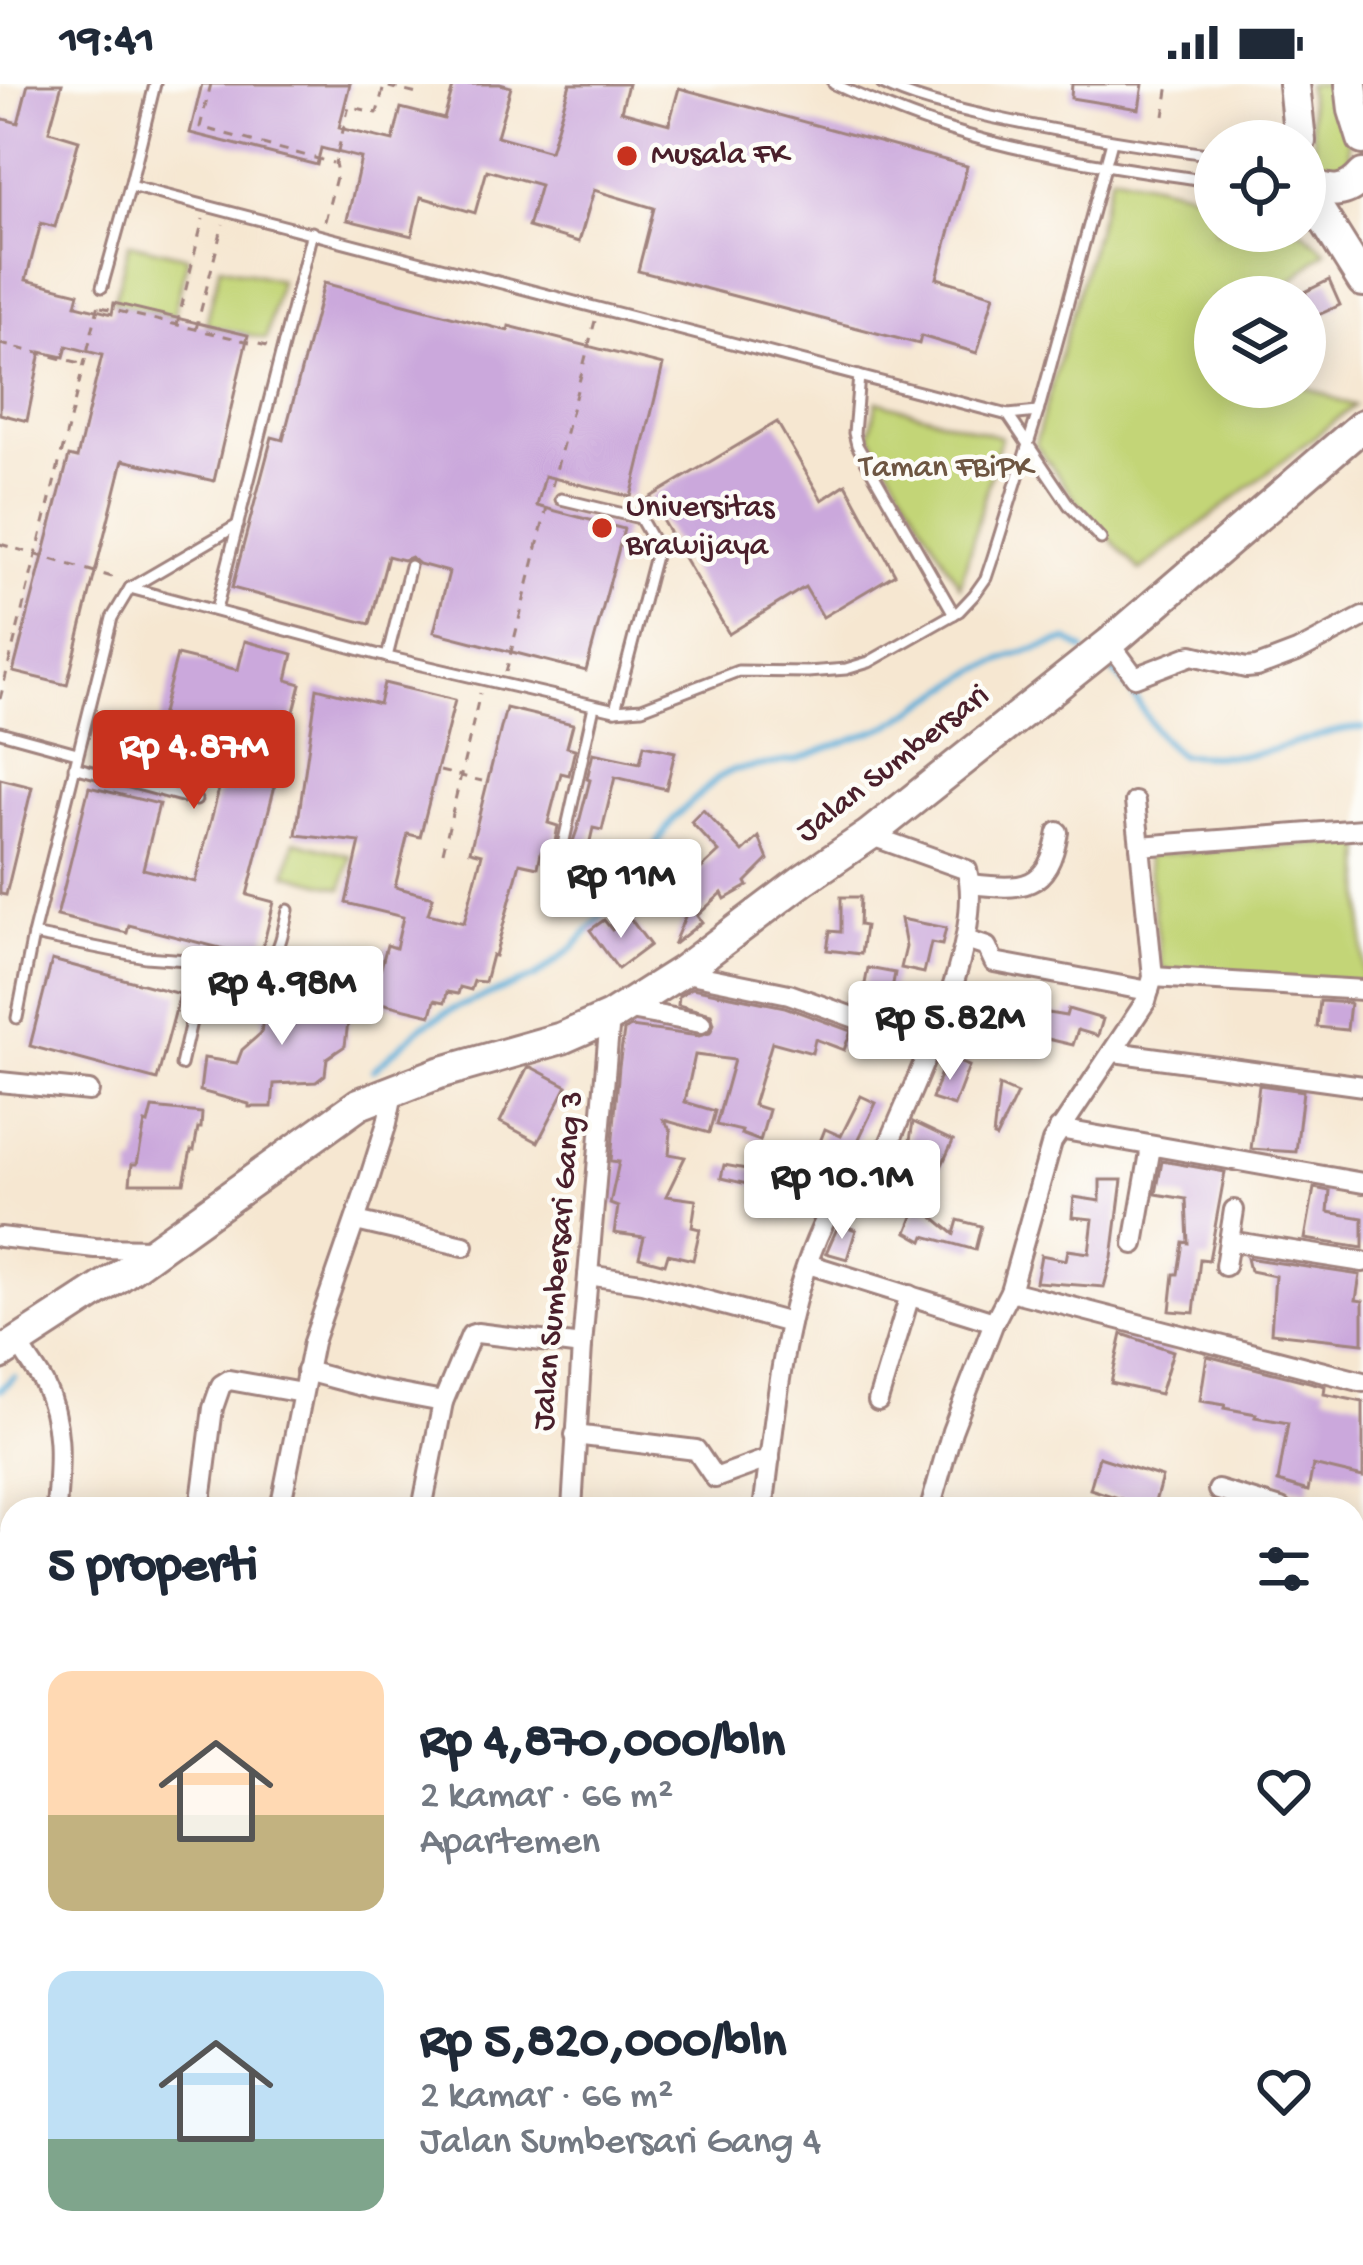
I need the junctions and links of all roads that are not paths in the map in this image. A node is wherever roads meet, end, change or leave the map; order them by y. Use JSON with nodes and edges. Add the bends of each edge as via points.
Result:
{"nodes":[{"id":1,"x":155,"y":84,"type":"edge"},
{"id":2,"x":834,"y":84,"type":"edge"},
{"id":3,"x":882,"y":84,"type":"edge"},
{"id":4,"x":1294,"y":84,"type":"edge"},
{"id":5,"x":1351,"y":84,"type":"edge"},
{"id":6,"x":1298,"y":120,"type":"edge"},
{"id":7,"x":1363,"y":139,"type":"edge"},
{"id":8,"x":1112,"y":141,"type":"junction"},
{"id":9,"x":1194,"y":152,"type":"edge"},
{"id":10,"x":1106,"y":164,"type":"junction"},
{"id":11,"x":1363,"y":175,"type":"edge"},
{"id":12,"x":1194,"y":179,"type":"edge"},
{"id":13,"x":130,"y":186,"type":"junction"},
{"id":14,"x":1326,"y":187,"type":"edge"},
{"id":15,"x":1326,"y":222,"type":"edge"},
{"id":16,"x":317,"y":233,"type":"junction"},
{"id":17,"x":1363,"y":281,"type":"edge"},
{"id":18,"x":102,"y":286,"type":"dead end"},
{"id":19,"x":860,"y":376,"type":"junction"},
{"id":20,"x":1038,"y":412,"type":"junction"},
{"id":21,"x":1008,"y":415,"type":"junction"},
{"id":22,"x":1363,"y":424,"type":"edge"},
{"id":23,"x":1027,"y":446,"type":"junction"},
{"id":24,"x":561,"y":499,"type":"dead end"},
{"id":25,"x":238,"y":525,"type":"junction"},
{"id":26,"x":1101,"y":539,"type":"dead end"},
{"id":27,"x":410,"y":566,"type":"dead end"},
{"id":28,"x":130,"y":588,"type":"junction"},
{"id":29,"x":217,"y":610,"type":"junction"},
{"id":30,"x":954,"y":614,"type":"junction"},
{"id":31,"x":1363,"y":617,"type":"edge"},
{"id":32,"x":1098,"y":652,"type":"junction"},
{"id":33,"x":387,"y":657,"type":"junction"},
{"id":34,"x":594,"y":706,"type":"junction"},
{"id":35,"x":615,"y":710,"type":"junction"},
{"id":36,"x":0,"y":732,"type":"edge"},
{"id":37,"x":77,"y":752,"type":"junction"},
{"id":38,"x":74,"y":767,"type":"junction"},
{"id":39,"x":196,"y":800,"type":"dead end"},
{"id":40,"x":1135,"y":802,"type":"dead end"},
{"id":41,"x":1363,"y":829,"type":"edge"},
{"id":42,"x":1058,"y":832,"type":"dead end"},
{"id":43,"x":869,"y":835,"type":"junction"},
{"id":44,"x":563,"y":844,"type":"dead end"},
{"id":45,"x":1140,"y":846,"type":"junction"},
{"id":46,"x":971,"y":884,"type":"junction"},
{"id":47,"x":288,"y":910,"type":"dead end"},
{"id":48,"x":33,"y":935,"type":"junction"},
{"id":49,"x":966,"y":940,"type":"junction"},
{"id":50,"x":205,"y":961,"type":"junction"},
{"id":51,"x":681,"y":972,"type":"junction"},
{"id":52,"x":1151,"y":984,"type":"junction"},
{"id":53,"x":1363,"y":990,"type":"edge"},
{"id":54,"x":617,"y":1013,"type":"junction"},
{"id":55,"x":16,"y":1018,"type":"dead end"},
{"id":56,"x":701,"y":1023,"type":"dead end"},
{"id":57,"x":930,"y":1045,"type":"junction"},
{"id":58,"x":1114,"y":1052,"type":"junction"},
{"id":59,"x":181,"y":1065,"type":"dead end"},
{"id":60,"x":0,"y":1082,"type":"edge"},
{"id":61,"x":1363,"y":1086,"type":"edge"},
{"id":62,"x":89,"y":1091,"type":"dead end"},
{"id":63,"x":394,"y":1092,"type":"junction"},
{"id":64,"x":1059,"y":1130,"type":"junction"},
{"id":65,"x":1151,"y":1147,"type":"junction"},
{"id":66,"x":1363,"y":1183,"type":"edge"},
{"id":67,"x":1234,"y":1210,"type":"dead end"},
{"id":68,"x":356,"y":1221,"type":"junction"},
{"id":69,"x":0,"y":1238,"type":"edge"},
{"id":70,"x":1229,"y":1241,"type":"junction"},
{"id":71,"x":1135,"y":1244,"type":"dead end"},
{"id":72,"x":464,"y":1246,"type":"dead end"},
{"id":73,"x":1363,"y":1262,"type":"edge"},
{"id":74,"x":136,"y":1264,"type":"junction"},
{"id":75,"x":808,"y":1264,"type":"junction"},
{"id":76,"x":1225,"y":1266,"type":"dead end"},
{"id":77,"x":588,"y":1275,"type":"junction"},
{"id":78,"x":1010,"y":1291,"type":"junction"},
{"id":79,"x":910,"y":1295,"type":"junction"},
{"id":80,"x":994,"y":1322,"type":"junction"},
{"id":81,"x":790,"y":1323,"type":"junction"},
{"id":82,"x":582,"y":1346,"type":"junction"},
{"id":83,"x":15,"y":1351,"type":"edge"},
{"id":84,"x":306,"y":1371,"type":"junction"},
{"id":85,"x":1363,"y":1382,"type":"edge"},
{"id":86,"x":302,"y":1393,"type":"junction"},
{"id":87,"x":878,"y":1401,"type":"dead end"},
{"id":88,"x":443,"y":1402,"type":"junction"},
{"id":89,"x":575,"y":1435,"type":"junction"},
{"id":90,"x":770,"y":1458,"type":"junction"},
{"id":91,"x":1218,"y":1490,"type":"dead end"},
{"id":92,"x":57,"y":1497,"type":"edge"},
{"id":93,"x":202,"y":1497,"type":"edge"},
{"id":94,"x":282,"y":1497,"type":"edge"},
{"id":95,"x":424,"y":1497,"type":"edge"},
{"id":96,"x":572,"y":1497,"type":"edge"},
{"id":97,"x":765,"y":1497,"type":"edge"},
{"id":98,"x":933,"y":1497,"type":"edge"},
{"id":99,"x":1242,"y":1497,"type":"edge"}],
"edges":[{"from":1,"to":13,"type":"lane"},
{"from":2,"to":10,"type":"lane","via":[[952,131]]},
{"from":3,"to":8,"type":"lane","via":[[927,103]]},
{"from":4,"to":6,"type":"main road"},
{"from":5,"to":7,"type":"main road"},
{"from":8,"to":9,"type":"lane"},
{"from":8,"to":10,"type":"lane"},
{"from":10,"to":12,"type":"lane"},
{"from":10,"to":20,"type":"lane"},
{"from":11,"to":14,"type":"main road","via":[[1339,192]]},
{"from":13,"to":16,"type":"lane"},
{"from":13,"to":18,"type":"lane"},
{"from":15,"to":17,"type":"main road"},
{"from":16,"to":19,"type":"lane"},
{"from":16,"to":25,"type":"lane"},
{"from":19,"to":21,"type":"lane"},
{"from":19,"to":30,"type":"lane","via":[[857,445]]},
{"from":20,"to":21,"type":"lane"},
{"from":20,"to":23,"type":"lane"},
{"from":21,"to":23,"type":"lane"},
{"from":22,"to":32,"type":"main road","name":"Jalan Sumbersari"},
{"from":23,"to":26,"type":"lane"},
{"from":23,"to":30,"type":"lane","via":[[986,578]]},
{"from":24,"to":35,"type":"lane","via":[[640,518],[657,548]]},
{"from":25,"to":28,"type":"lane"},
{"from":25,"to":29,"type":"lane"},
{"from":27,"to":33,"type":"lane"},
{"from":28,"to":29,"type":"lane"},
{"from":28,"to":37,"type":"lane","via":[[112,619]]},
{"from":29,"to":33,"type":"lane"},
{"from":30,"to":35,"type":"lane","via":[[846,669],[738,671],[642,708]]},
{"from":31,"to":32,"type":"street","via":[[1257,667],[1192,655],[1133,676]]},
{"from":32,"to":43,"type":"main road","name":"Jalan Sumbersari"},
{"from":33,"to":34,"type":"lane"},
{"from":34,"to":35,"type":"lane"},
{"from":34,"to":44,"type":"lane"},
{"from":36,"to":37,"type":"lane"},
{"from":37,"to":38,"type":"lane"},
{"from":38,"to":39,"type":"lane"},
{"from":38,"to":48,"type":"lane"},
{"from":40,"to":45,"type":"street"},
{"from":41,"to":45,"type":"street"},
{"from":42,"to":46,"type":"street","via":[[1038,880]]},
{"from":43,"to":46,"type":"street","via":[[968,870]]},
{"from":43,"to":51,"type":"main road","name":"Jalan Sumbersari"},
{"from":45,"to":52,"type":"street"},
{"from":46,"to":49,"type":"street"},
{"from":47,"to":50,"type":"lane","via":[[267,963]]},
{"from":48,"to":50,"type":"lane"},
{"from":48,"to":55,"type":"lane"},
{"from":49,"to":52,"type":"street","via":[[987,947],[994,962]]},
{"from":49,"to":57,"type":"street"},
{"from":50,"to":59,"type":"lane"},
{"from":51,"to":54,"type":"main road","name":"Jalan Sumbersari"},
{"from":51,"to":57,"type":"street","via":[[789,994]]},
{"from":52,"to":53,"type":"street"},
{"from":52,"to":58,"type":"street"},
{"from":54,"to":56,"type":"street"},
{"from":54,"to":63,"type":"main road","name":"Jalan Sumbersari"},
{"from":54,"to":77,"type":"street","name":"Jalan Sumbersari Gang 3"},
{"from":57,"to":75,"type":"street","via":[[889,1144],[839,1193]]},
{"from":58,"to":61,"type":"street"},
{"from":58,"to":64,"type":"street"},
{"from":60,"to":62,"type":"street"},
{"from":63,"to":68,"type":"street"},
{"from":63,"to":74,"type":"main road","name":"Jalan Sumbersari","via":[[326,1125]]},
{"from":64,"to":65,"type":"street"},
{"from":64,"to":78,"type":"street"},
{"from":65,"to":66,"type":"street"},
{"from":65,"to":71,"type":"street"},
{"from":67,"to":70,"type":"street"},
{"from":68,"to":72,"type":"street"},
{"from":68,"to":84,"type":"street"},
{"from":69,"to":74,"type":"street","via":[[95,1248]]},
{"from":70,"to":73,"type":"street"},
{"from":70,"to":76,"type":"street"},
{"from":74,"to":83,"type":"main road","name":"Jalan Sumbersari"},
{"from":75,"to":79,"type":"street"},
{"from":75,"to":81,"type":"street"},
{"from":77,"to":81,"type":"street"},
{"from":77,"to":82,"type":"street","name":"Jalan Sumbersari Gang 3"},
{"from":78,"to":80,"type":"street"},
{"from":78,"to":85,"type":"street"},
{"from":79,"to":80,"type":"street"},
{"from":79,"to":87,"type":"street"},
{"from":80,"to":98,"type":"street"},
{"from":81,"to":90,"type":"street"},
{"from":82,"to":88,"type":"street","via":[[477,1333],[466,1341]]},
{"from":82,"to":89,"type":"street","name":"Jalan Sumbersari Gang 3"},
{"from":83,"to":92,"type":"street","via":[[41,1378],[56,1418]]},
{"from":84,"to":86,"type":"street"},
{"from":84,"to":88,"type":"street"},
{"from":86,"to":93,"type":"street","via":[[221,1385]]},
{"from":86,"to":94,"type":"street"},
{"from":88,"to":95,"type":"street"},
{"from":89,"to":90,"type":"street","via":[[695,1450],[715,1478]]},
{"from":89,"to":96,"type":"street","name":"Jalan Sumbersari Gang 3"},
{"from":90,"to":97,"type":"street"},
{"from":91,"to":99,"type":"street"}]}
